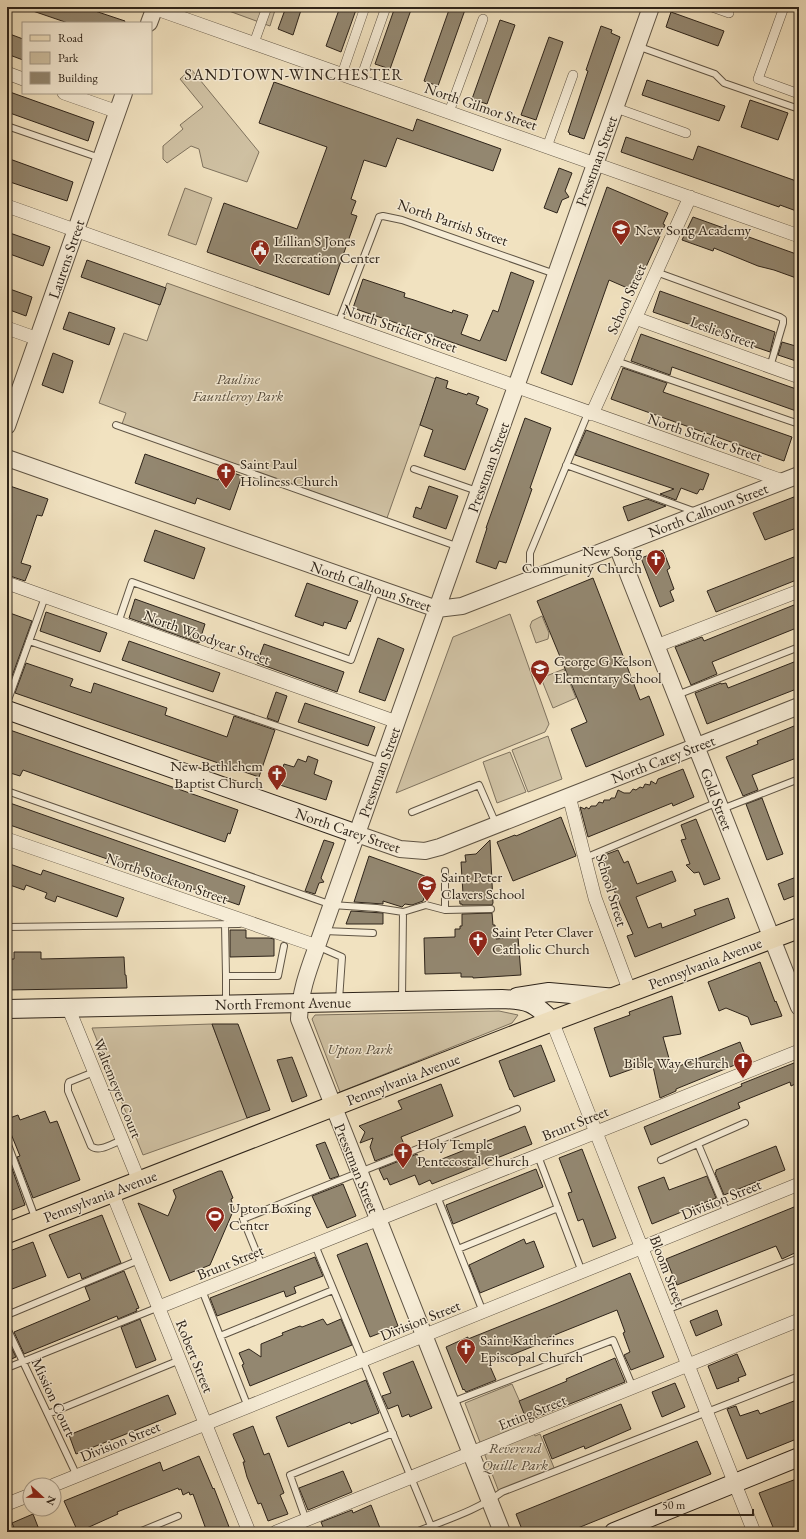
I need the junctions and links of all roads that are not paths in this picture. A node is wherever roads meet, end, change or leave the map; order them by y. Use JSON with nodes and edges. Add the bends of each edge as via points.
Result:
{"nodes":[{"id":1,"x":267,"y":7,"type":"edge"},
{"id":2,"x":366,"y":7,"type":"edge"},
{"id":3,"x":386,"y":7,"type":"edge"},
{"id":4,"x":651,"y":7,"type":"edge"},
{"id":5,"x":712,"y":7,"type":"edge"},
{"id":6,"x":784,"y":7,"type":"edge"},
{"id":7,"x":152,"y":11,"type":"edge"},
{"id":8,"x":729,"y":13,"type":"dead end"},
{"id":9,"x":482,"y":19,"type":"dead end"},
{"id":10,"x":254,"y":43,"type":"junction"},
{"id":11,"x":637,"y":46,"type":"junction"},
{"id":12,"x":7,"y":73,"type":"edge"},
{"id":13,"x":342,"y":74,"type":"junction"},
{"id":14,"x":573,"y":75,"type":"dead end"},
{"id":15,"x":22,"y":79,"type":"edge"},
{"id":16,"x":360,"y":81,"type":"junction"},
{"id":17,"x":67,"y":94,"type":"edge"},
{"id":18,"x":124,"y":94,"type":"edge"},
{"id":19,"x":799,"y":94,"type":"edge"},
{"id":20,"x":616,"y":108,"type":"junction"},
{"id":21,"x":799,"y":109,"type":"edge"},
{"id":22,"x":118,"y":112,"type":"junction"},
{"id":23,"x":449,"y":112,"type":"junction"},
{"id":24,"x":7,"y":126,"type":"edge"},
{"id":25,"x":686,"y":133,"type":"dead end"},
{"id":26,"x":547,"y":147,"type":"junction"},
{"id":27,"x":101,"y":158,"type":"junction"},
{"id":28,"x":596,"y":164,"type":"junction"},
{"id":29,"x":690,"y":197,"type":"junction"},
{"id":30,"x":7,"y":206,"type":"edge"},
{"id":31,"x":76,"y":231,"type":"junction"},
{"id":32,"x":799,"y":236,"type":"edge"},
{"id":33,"x":656,"y":272,"type":"junction"},
{"id":34,"x":556,"y":275,"type":"junction"},
{"id":35,"x":635,"y":318,"type":"junction"},
{"id":36,"x":338,"y":324,"type":"junction"},
{"id":37,"x":7,"y":328,"type":"edge"},
{"id":38,"x":38,"y":339,"type":"junction"},
{"id":39,"x":616,"y":361,"type":"junction"},
{"id":40,"x":770,"y":367,"type":"junction"},
{"id":41,"x":799,"y":377,"type":"edge"},
{"id":42,"x":517,"y":386,"type":"junction"},
{"id":43,"x":590,"y":414,"type":"junction"},
{"id":44,"x":799,"y":424,"type":"edge"},
{"id":45,"x":116,"y":425,"type":"dead end"},
{"id":46,"x":7,"y":426,"type":"edge"},
{"id":47,"x":7,"y":458,"type":"edge"},
{"id":48,"x":566,"y":465,"type":"junction"},
{"id":49,"x":414,"y":469,"type":"dead end"},
{"id":50,"x":799,"y":475,"type":"edge"},
{"id":51,"x":783,"y":481,"type":"junction"},
{"id":52,"x":479,"y":491,"type":"junction"},
{"id":53,"x":700,"y":514,"type":"junction"},
{"id":54,"x":616,"y":546,"type":"junction"},
{"id":55,"x":459,"y":547,"type":"junction"},
{"id":56,"x":535,"y":577,"type":"junction"},
{"id":57,"x":7,"y":583,"type":"edge"},
{"id":58,"x":377,"y":588,"type":"junction"},
{"id":59,"x":799,"y":591,"type":"edge"},
{"id":60,"x":45,"y":597,"type":"junction"},
{"id":61,"x":437,"y":609,"type":"junction"},
{"id":62,"x":118,"y":623,"type":"junction"},
{"id":63,"x":29,"y":641,"type":"junction"},
{"id":64,"x":656,"y":646,"type":"junction"},
{"id":65,"x":799,"y":647,"type":"edge"},
{"id":66,"x":676,"y":696,"type":"junction"},
{"id":67,"x":7,"y":703,"type":"edge"},
{"id":68,"x":799,"y":706,"type":"edge"},
{"id":69,"x":7,"y":710,"type":"edge"},
{"id":70,"x":397,"y":722,"type":"junction"},
{"id":71,"x":696,"y":747,"type":"junction"},
{"id":72,"x":383,"y":762,"type":"junction"},
{"id":73,"x":799,"y":779,"type":"edge"},
{"id":74,"x":7,"y":791,"type":"edge"},
{"id":75,"x":569,"y":796,"type":"junction"},
{"id":76,"x":719,"y":806,"type":"junction"},
{"id":77,"x":412,"y":812,"type":"dead end"},
{"id":78,"x":496,"y":825,"type":"junction"},
{"id":79,"x":357,"y":834,"type":"junction"},
{"id":80,"x":7,"y":839,"type":"edge"},
{"id":81,"x":585,"y":858,"type":"junction"},
{"id":82,"x":445,"y":871,"type":"dead end"},
{"id":83,"x":332,"y":905,"type":"junction"},
{"id":84,"x":491,"y":909,"type":"dead end"},
{"id":85,"x":445,"y":910,"type":"junction"},
{"id":86,"x":403,"y":912,"type":"junction"},
{"id":87,"x":225,"y":924,"type":"junction"},
{"id":88,"x":251,"y":924,"type":"junction"},
{"id":89,"x":7,"y":927,"type":"edge"},
{"id":90,"x":799,"y":928,"type":"edge"},
{"id":91,"x":373,"y":933,"type":"dead end"},
{"id":92,"x":320,"y":938,"type":"junction"},
{"id":93,"x":772,"y":938,"type":"junction"},
{"id":94,"x":284,"y":946,"type":"dead end"},
{"id":95,"x":226,"y":976,"type":"junction"},
{"id":96,"x":623,"y":995,"type":"junction"},
{"id":97,"x":502,"y":999,"type":"junction"},
{"id":98,"x":402,"y":1001,"type":"junction"},
{"id":99,"x":339,"y":1002,"type":"junction"},
{"id":100,"x":300,"y":1003,"type":"junction"},
{"id":101,"x":226,"y":1004,"type":"junction"},
{"id":102,"x":799,"y":1007,"type":"edge"},
{"id":103,"x":7,"y":1008,"type":"edge"},
{"id":104,"x":68,"y":1008,"type":"junction"},
{"id":105,"x":552,"y":1021,"type":"junction"},
{"id":106,"x":799,"y":1051,"type":"edge"},
{"id":107,"x":94,"y":1072,"type":"junction"},
{"id":108,"x":333,"y":1106,"type":"junction"},
{"id":109,"x":517,"y":1109,"type":"dead end"},
{"id":110,"x":745,"y":1123,"type":"dead end"},
{"id":111,"x":596,"y":1132,"type":"junction"},
{"id":112,"x":122,"y":1140,"type":"junction"},
{"id":113,"x":7,"y":1142,"type":"edge"},
{"id":114,"x":698,"y":1144,"type":"junction"},
{"id":115,"x":538,"y":1155,"type":"junction"},
{"id":116,"x":661,"y":1160,"type":"dead end"},
{"id":117,"x":359,"y":1172,"type":"junction"},
{"id":118,"x":139,"y":1180,"type":"junction"},
{"id":119,"x":799,"y":1184,"type":"edge"},
{"id":120,"x":112,"y":1192,"type":"junction"},
{"id":121,"x":436,"y":1196,"type":"junction"},
{"id":122,"x":558,"y":1208,"type":"junction"},
{"id":123,"x":727,"y":1213,"type":"junction"},
{"id":124,"x":378,"y":1220,"type":"junction"},
{"id":125,"x":37,"y":1221,"type":"junction"},
{"id":126,"x":7,"y":1233,"type":"edge"},
{"id":127,"x":315,"y":1245,"type":"junction"},
{"id":128,"x":642,"y":1248,"type":"junction"},
{"id":129,"x":458,"y":1249,"type":"junction"},
{"id":130,"x":799,"y":1258,"type":"edge"},
{"id":131,"x":139,"y":1260,"type":"junction"},
{"id":132,"x":262,"y":1266,"type":"junction"},
{"id":133,"x":582,"y":1272,"type":"junction"},
{"id":134,"x":202,"y":1290,"type":"junction"},
{"id":135,"x":333,"y":1290,"type":"junction"},
{"id":136,"x":159,"y":1307,"type":"junction"},
{"id":137,"x":666,"y":1310,"type":"junction"},
{"id":138,"x":483,"y":1312,"type":"junction"},
{"id":139,"x":7,"y":1315,"type":"edge"},
{"id":140,"x":799,"y":1320,"type":"edge"},
{"id":141,"x":7,"y":1328,"type":"edge"},
{"id":142,"x":220,"y":1336,"type":"junction"},
{"id":143,"x":424,"y":1336,"type":"junction"},
{"id":144,"x":180,"y":1360,"type":"junction"},
{"id":145,"x":363,"y":1360,"type":"junction"},
{"id":146,"x":23,"y":1362,"type":"junction"},
{"id":147,"x":688,"y":1366,"type":"junction"},
{"id":148,"x":7,"y":1368,"type":"edge"},
{"id":149,"x":799,"y":1376,"type":"edge"},
{"id":150,"x":633,"y":1388,"type":"junction"},
{"id":151,"x":451,"y":1402,"type":"junction"},
{"id":152,"x":248,"y":1407,"type":"junction"},
{"id":153,"x":706,"y":1412,"type":"junction"},
{"id":154,"x":48,"y":1414,"type":"junction"},
{"id":155,"x":205,"y":1424,"type":"junction"},
{"id":156,"x":393,"y":1433,"type":"junction"},
{"id":157,"x":471,"y":1454,"type":"junction"},
{"id":158,"x":799,"y":1457,"type":"edge"},
{"id":159,"x":77,"y":1476,"type":"junction"},
{"id":160,"x":411,"y":1478,"type":"junction"},
{"id":161,"x":62,"y":1482,"type":"edge"},
{"id":162,"x":735,"y":1483,"type":"junction"},
{"id":163,"x":22,"y":1498,"type":"edge"},
{"id":164,"x":490,"y":1501,"type":"junction"},
{"id":165,"x":7,"y":1504,"type":"edge"},
{"id":166,"x":178,"y":1516,"type":"dead end"},
{"id":167,"x":306,"y":1520,"type":"junction"},
{"id":168,"x":431,"y":1526,"type":"junction"},
{"id":169,"x":139,"y":1532,"type":"edge"},
{"id":170,"x":249,"y":1532,"type":"edge"},
{"id":171,"x":276,"y":1532,"type":"edge"},
{"id":172,"x":416,"y":1532,"type":"edge"},
{"id":173,"x":502,"y":1532,"type":"edge"},
{"id":174,"x":614,"y":1532,"type":"edge"},
{"id":175,"x":754,"y":1532,"type":"edge"}],
"edges":[{"from":1,"to":10,"type":"street"},
{"from":2,"to":13,"type":"street"},
{"from":3,"to":16,"type":"street"},
{"from":4,"to":11,"type":"street","name":"Presstman Street"},
{"from":5,"to":8,"type":"street"},
{"from":6,"to":19,"type":"street","via":[[758,79]]},
{"from":7,"to":10,"type":"street","name":"North Gilmor Street"},
{"from":9,"to":23,"type":"street"},
{"from":10,"to":13,"type":"street","name":"North Gilmor Street"},
{"from":11,"to":20,"type":"street","name":"Presstman Street"},
{"from":11,"to":21,"type":"lane","via":[[715,74],[724,83]]},
{"from":12,"to":15,"type":"street"},
{"from":13,"to":16,"type":"street","name":"North Gilmor Street"},
{"from":14,"to":26,"type":"street"},
{"from":16,"to":23,"type":"street","name":"North Gilmor Street"},
{"from":17,"to":22,"type":"street"},
{"from":18,"to":22,"type":"street","name":"Laurens Street"},
{"from":20,"to":25,"type":"street"},
{"from":20,"to":28,"type":"street","name":"Presstman Street"},
{"from":22,"to":27,"type":"street","name":"Laurens Street"},
{"from":23,"to":26,"type":"street","name":"North Gilmor Street"},
{"from":24,"to":27,"type":"lane"},
{"from":26,"to":28,"type":"street","name":"North Gilmor Street"},
{"from":27,"to":31,"type":"street","name":"Laurens Street"},
{"from":28,"to":29,"type":"street","name":"North Gilmor Street"},
{"from":28,"to":34,"type":"street","name":"Presstman Street"},
{"from":29,"to":32,"type":"street","name":"North Gilmor Street"},
{"from":29,"to":33,"type":"street","name":"School Street"},
{"from":30,"to":31,"type":"street","name":"North Stricker Street"},
{"from":31,"to":36,"type":"street","name":"North Stricker Street"},
{"from":31,"to":38,"type":"street","name":"Laurens Street"},
{"from":33,"to":35,"type":"street","name":"School Street"},
{"from":33,"to":40,"type":"lane","via":[[780,316],[783,323]]},
{"from":34,"to":36,"type":"lane","name":"North Parrish Street","via":[[402,220],[383,216],[379,217]]},
{"from":34,"to":42,"type":"street","name":"Presstman Street"},
{"from":35,"to":39,"type":"street","name":"School Street"},
{"from":35,"to":40,"type":"street","name":"Leslie Street"},
{"from":36,"to":42,"type":"street","name":"North Stricker Street"},
{"from":37,"to":38,"type":"street"},
{"from":38,"to":46,"type":"street","name":"Laurens Street"},
{"from":39,"to":43,"type":"street","name":"School Street"},
{"from":39,"to":44,"type":"lane"},
{"from":40,"to":41,"type":"street","name":"Leslie Street"},
{"from":42,"to":43,"type":"street","name":"North Stricker Street"},
{"from":42,"to":52,"type":"street","name":"Presstman Street"},
{"from":43,"to":48,"type":"lane","name":"School Street"},
{"from":43,"to":51,"type":"street","name":"North Stricker Street"},
{"from":45,"to":55,"type":"lane"},
{"from":47,"to":58,"type":"street","name":"North Calhoun Street"},
{"from":48,"to":53,"type":"lane"},
{"from":48,"to":56,"type":"lane","name":"School Street","via":[[530,553],[530,567]]},
{"from":49,"to":52,"type":"lane"},
{"from":50,"to":51,"type":"street","name":"North Calhoun Street"},
{"from":51,"to":53,"type":"street","name":"North Calhoun Street"},
{"from":52,"to":55,"type":"street","name":"Presstman Street"},
{"from":53,"to":54,"type":"street","name":"North Calhoun Street"},
{"from":54,"to":56,"type":"street","name":"North Calhoun Street"},
{"from":54,"to":64,"type":"street","name":"Gold Street"},
{"from":55,"to":61,"type":"street","name":"Presstman Street"},
{"from":56,"to":61,"type":"street","name":"North Calhoun Street","via":[[462,606]]},
{"from":57,"to":60,"type":"street","name":"North Woodyear Street"},
{"from":58,"to":61,"type":"street","name":"North Calhoun Street"},
{"from":58,"to":62,"type":"lane","via":[[351,660],[132,582]]},
{"from":59,"to":64,"type":"street"},
{"from":60,"to":62,"type":"street","name":"North Woodyear Street"},
{"from":60,"to":63,"type":"lane"},
{"from":61,"to":70,"type":"street","name":"Presstman Street"},
{"from":62,"to":70,"type":"street","name":"North Woodyear Street"},
{"from":63,"to":67,"type":"lane"},
{"from":63,"to":72,"type":"lane"},
{"from":64,"to":66,"type":"street","name":"Gold Street"},
{"from":65,"to":66,"type":"lane"},
{"from":66,"to":71,"type":"street","name":"Gold Street"},
{"from":68,"to":71,"type":"street","name":"North Carey Street"},
{"from":69,"to":79,"type":"main road","name":"North Carey Street"},
{"from":70,"to":72,"type":"street","name":"Presstman Street"},
{"from":71,"to":75,"type":"street","name":"North Carey Street"},
{"from":71,"to":76,"type":"street","name":"Gold Street"},
{"from":72,"to":79,"type":"street","name":"Presstman Street"},
{"from":73,"to":76,"type":"lane"},
{"from":74,"to":83,"type":"lane"},
{"from":75,"to":78,"type":"street","name":"North Carey Street"},
{"from":75,"to":81,"type":"street","name":"School Street"},
{"from":76,"to":81,"type":"lane"},
{"from":76,"to":93,"type":"street","name":"Gold Street"},
{"from":77,"to":78,"type":"lane","via":[[479,785]]},
{"from":78,"to":79,"type":"street","name":"North Carey Street","via":[[425,851],[400,849]]},
{"from":79,"to":83,"type":"street","name":"Presstman Street"},
{"from":80,"to":88,"type":"street","name":"North Stockton Street"},
{"from":81,"to":96,"type":"street","name":"School Street"},
{"from":82,"to":85,"type":"lane"},
{"from":83,"to":86,"type":"lane"},
{"from":83,"to":92,"type":"street","name":"Presstman Street"},
{"from":84,"to":85,"type":"lane"},
{"from":85,"to":86,"type":"lane","via":[[426,905]]},
{"from":86,"to":98,"type":"lane"},
{"from":87,"to":88,"type":"lane"},
{"from":87,"to":89,"type":"lane"},
{"from":87,"to":95,"type":"lane"},
{"from":88,"to":92,"type":"street","name":"North Stockton Street"},
{"from":90,"to":93,"type":"main road","name":"Pennsylvania Avenue"},
{"from":91,"to":92,"type":"lane"},
{"from":92,"to":99,"type":"lane","via":[[342,957]]},
{"from":92,"to":100,"type":"street","name":"Presstman Street"},
{"from":93,"to":96,"type":"main road","name":"Pennsylvania Avenue"},
{"from":93,"to":102,"type":"street","name":"Gold Street"},
{"from":94,"to":95,"type":"lane","via":[[278,976]]},
{"from":95,"to":101,"type":"lane"},
{"from":96,"to":97,"type":"main road","via":[[549,992]]},
{"from":96,"to":105,"type":"main road","name":"Pennsylvania Avenue"},
{"from":97,"to":98,"type":"main road","name":"North Fremont Avenue"},
{"from":97,"to":105,"type":"main road","name":"North Fremont Avenue","via":[[533,1004]]},
{"from":98,"to":99,"type":"main road","name":"North Fremont Avenue"},
{"from":99,"to":100,"type":"main road","name":"North Fremont Avenue"},
{"from":100,"to":101,"type":"main road","name":"North Fremont Avenue"},
{"from":100,"to":108,"type":"street","name":"Presstman Street","via":[[299,1019]]},
{"from":101,"to":104,"type":"main road","name":"North Fremont Avenue"},
{"from":103,"to":104,"type":"main road","name":"North Fremont Avenue"},
{"from":104,"to":107,"type":"street","name":"Waltemeyer Court"},
{"from":105,"to":108,"type":"main road","name":"Pennsylvania Avenue"},
{"from":105,"to":111,"type":"street","name":"Bloom Street"},
{"from":106,"to":111,"type":"street","name":"Brunt Street"},
{"from":107,"to":112,"type":"street","name":"Waltemeyer Court"},
{"from":107,"to":112,"type":"lane","via":[[70,1082],[68,1091],[91,1146],[102,1148]]},
{"from":108,"to":117,"type":"street","name":"Presstman Street"},
{"from":108,"to":118,"type":"main road","name":"Pennsylvania Avenue"},
{"from":109,"to":117,"type":"lane"},
{"from":110,"to":114,"type":"lane"},
{"from":111,"to":115,"type":"street","name":"Brunt Street"},
{"from":111,"to":128,"type":"street","name":"Bloom Street"},
{"from":112,"to":118,"type":"street","name":"Waltemeyer Court"},
{"from":113,"to":125,"type":"lane"},
{"from":114,"to":116,"type":"lane"},
{"from":114,"to":123,"type":"lane"},
{"from":115,"to":121,"type":"street","name":"Brunt Street"},
{"from":115,"to":122,"type":"lane"},
{"from":117,"to":124,"type":"street","name":"Presstman Street"},
{"from":117,"to":132,"type":"lane","via":[[243,1219]]},
{"from":118,"to":120,"type":"main road","name":"Pennsylvania Avenue"},
{"from":119,"to":123,"type":"street","name":"Division Street"},
{"from":120,"to":125,"type":"main road","name":"Pennsylvania Avenue"},
{"from":120,"to":131,"type":"street","name":"Robert Street"},
{"from":121,"to":124,"type":"street","name":"Brunt Street"},
{"from":121,"to":129,"type":"lane"},
{"from":122,"to":129,"type":"lane"},
{"from":122,"to":133,"type":"lane"},
{"from":123,"to":128,"type":"street","name":"Division Street"},
{"from":124,"to":127,"type":"street","name":"Brunt Street"},
{"from":124,"to":143,"type":"street","name":"Presstman Street"},
{"from":125,"to":126,"type":"main road","name":"Pennsylvania Avenue"},
{"from":127,"to":132,"type":"street","name":"Brunt Street"},
{"from":127,"to":135,"type":"lane"},
{"from":128,"to":133,"type":"street","name":"Division Street"},
{"from":128,"to":137,"type":"street","name":"Bloom Street"},
{"from":129,"to":138,"type":"lane"},
{"from":130,"to":137,"type":"lane"},
{"from":131,"to":136,"type":"street","name":"Robert Street"},
{"from":131,"to":139,"type":"lane"},
{"from":132,"to":134,"type":"street","name":"Brunt Street"},
{"from":133,"to":138,"type":"street","name":"Division Street"},
{"from":134,"to":136,"type":"street","name":"Brunt Street"},
{"from":134,"to":142,"type":"lane"},
{"from":135,"to":142,"type":"lane"},
{"from":135,"to":145,"type":"lane"},
{"from":136,"to":144,"type":"street","name":"Robert Street"},
{"from":136,"to":146,"type":"lane","name":"Brunt Street"},
{"from":137,"to":147,"type":"street","name":"Bloom Street"},
{"from":138,"to":143,"type":"street","name":"Division Street"},
{"from":140,"to":147,"type":"street","name":"Etting Street"},
{"from":141,"to":146,"type":"lane","name":"Mission Court"},
{"from":142,"to":152,"type":"lane"},
{"from":143,"to":145,"type":"street","name":"Division Street"},
{"from":143,"to":151,"type":"street","name":"Presstman Street"},
{"from":144,"to":154,"type":"lane"},
{"from":144,"to":155,"type":"street","name":"Robert Street"},
{"from":145,"to":152,"type":"street","name":"Division Street"},
{"from":145,"to":156,"type":"lane"},
{"from":146,"to":148,"type":"lane","name":"Brunt Street"},
{"from":146,"to":154,"type":"lane","name":"Mission Court"},
{"from":147,"to":150,"type":"street","name":"Etting Street"},
{"from":147,"to":153,"type":"street","name":"Bloom Street"},
{"from":149,"to":153,"type":"lane"},
{"from":150,"to":151,"type":"lane","via":[[613,1340]]},
{"from":150,"to":157,"type":"street","name":"Etting Street"},
{"from":151,"to":157,"type":"street","name":"Presstman Street"},
{"from":152,"to":155,"type":"street","name":"Division Street"},
{"from":153,"to":162,"type":"street","name":"Bloom Street"},
{"from":153,"to":164,"type":"lane","via":[[502,1492]]},
{"from":154,"to":159,"type":"lane","name":"Mission Court"},
{"from":155,"to":159,"type":"street","name":"Division Street"},
{"from":155,"to":170,"type":"street","name":"Robert Street"},
{"from":156,"to":160,"type":"lane"},
{"from":156,"to":167,"type":"lane","via":[[290,1475]]},
{"from":157,"to":160,"type":"street","name":"Etting Street"},
{"from":157,"to":164,"type":"street","name":"Presstman Street"},
{"from":158,"to":162,"type":"main road"},
{"from":159,"to":161,"type":"street","name":"Division Street"},
{"from":160,"to":167,"type":"street","name":"Etting Street"},
{"from":160,"to":168,"type":"lane"},
{"from":162,"to":174,"type":"main road"},
{"from":162,"to":175,"type":"street","name":"Bloom Street"},
{"from":163,"to":165,"type":"street"},
{"from":164,"to":168,"type":"lane"},
{"from":164,"to":173,"type":"street","name":"Presstman Street"},
{"from":166,"to":169,"type":"lane"},
{"from":167,"to":171,"type":"street","name":"Etting Street"},
{"from":168,"to":172,"type":"lane"}]}
